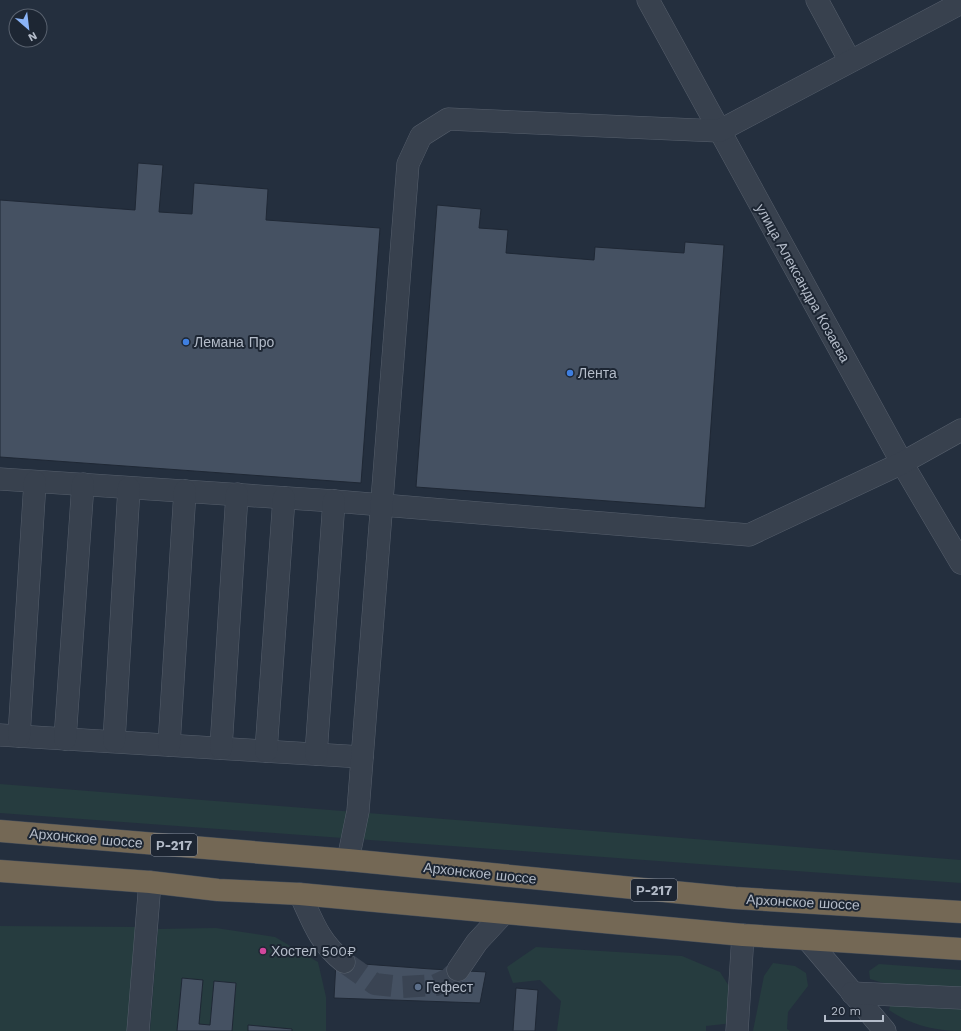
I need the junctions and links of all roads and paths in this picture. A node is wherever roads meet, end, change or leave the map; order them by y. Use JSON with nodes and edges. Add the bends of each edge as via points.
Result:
{"nodes":[{"id":1,"x":648,"y":0,"type":"edge"},
{"id":2,"x":817,"y":0,"type":"edge"},
{"id":3,"x":961,"y":3,"type":"edge"},
{"id":4,"x":850,"y":61,"type":"junction"},
{"id":5,"x":719,"y":131,"type":"junction"},
{"id":6,"x":961,"y":430,"type":"edge"},
{"id":7,"x":902,"y":463,"type":"junction"},
{"id":8,"x":0,"y":479,"type":"edge"},
{"id":9,"x":35,"y":482,"type":"junction"},
{"id":10,"x":83,"y":484,"type":"junction"},
{"id":11,"x":129,"y":488,"type":"junction"},
{"id":12,"x":185,"y":490,"type":"junction"},
{"id":13,"x":237,"y":494,"type":"junction"},
{"id":14,"x":284,"y":498,"type":"junction"},
{"id":15,"x":334,"y":501,"type":"junction"},
{"id":16,"x":381,"y":505,"type":"junction"},
{"id":17,"x":961,"y":563,"type":"edge"},
{"id":18,"x":10,"y":735,"type":"edge"},
{"id":19,"x":65,"y":738,"type":"junction"},
{"id":20,"x":114,"y":741,"type":"junction"},
{"id":21,"x":169,"y":745,"type":"junction"},
{"id":22,"x":220,"y":748,"type":"junction"},
{"id":23,"x":266,"y":751,"type":"junction"},
{"id":24,"x":316,"y":754,"type":"junction"},
{"id":25,"x":362,"y":757,"type":"junction"},
{"id":26,"x":0,"y":831,"type":"edge"},
{"id":27,"x":348,"y":860,"type":"junction"},
{"id":28,"x":0,"y":871,"type":"edge"},
{"id":29,"x":150,"y":882,"type":"junction"},
{"id":30,"x":300,"y":894,"type":"junction"},
{"id":31,"x":961,"y":912,"type":"edge"},
{"id":32,"x":503,"y":914,"type":"junction"},
{"id":33,"x":743,"y":936,"type":"junction"},
{"id":34,"x":808,"y":940,"type":"junction"},
{"id":35,"x":961,"y":949,"type":"edge"},
{"id":36,"x":344,"y":962,"type":"tunnel mouth"},
{"id":37,"x":458,"y":970,"type":"tunnel mouth"},
{"id":38,"x":852,"y":993,"type":"junction"},
{"id":39,"x":961,"y":998,"type":"edge"},
{"id":40,"x":138,"y":1031,"type":"edge"},
{"id":41,"x":736,"y":1031,"type":"edge"},
{"id":42,"x":885,"y":1031,"type":"edge"}],
"edges":[{"from":1,"to":5,"type":"street","name":"улица Александра Козаева"},
{"from":2,"to":4,"type":"street"},
{"from":3,"to":4,"type":"street"},
{"from":4,"to":5,"type":"street"},
{"from":5,"to":7,"type":"street","name":"улица Александра Козаева"},
{"from":5,"to":16,"type":"street","via":[[448,120],[421,136],[408,164]]},
{"from":6,"to":7,"type":"street"},
{"from":7,"to":16,"type":"street","via":[[749,535]]},
{"from":7,"to":17,"type":"street","name":"улица Александра Козаева"},
{"from":8,"to":9,"type":"street"},
{"from":9,"to":10,"type":"street"},
{"from":9,"to":18,"type":"street"},
{"from":10,"to":11,"type":"street"},
{"from":10,"to":19,"type":"street"},
{"from":11,"to":12,"type":"street"},
{"from":11,"to":20,"type":"street"},
{"from":12,"to":13,"type":"street"},
{"from":12,"to":21,"type":"street"},
{"from":13,"to":14,"type":"street"},
{"from":13,"to":22,"type":"street"},
{"from":14,"to":15,"type":"street"},
{"from":14,"to":23,"type":"street"},
{"from":15,"to":16,"type":"street"},
{"from":15,"to":24,"type":"street"},
{"from":16,"to":25,"type":"street"},
{"from":18,"to":19,"type":"street"},
{"from":19,"to":20,"type":"street"},
{"from":20,"to":21,"type":"street"},
{"from":21,"to":22,"type":"street"},
{"from":22,"to":23,"type":"street"},
{"from":23,"to":24,"type":"street"},
{"from":24,"to":25,"type":"street"},
{"from":25,"to":27,"type":"street","via":[[358,811]]},
{"from":26,"to":27,"type":"highway","name":"Архонское шоссе","number":"Р-217"},
{"from":27,"to":31,"type":"highway","name":"Архонское шоссе","number":"Р-217","via":[[735,898]]},
{"from":28,"to":29,"type":"highway"},
{"from":29,"to":30,"type":"highway","via":[[218,890]]},
{"from":29,"to":40,"type":"street"},
{"from":30,"to":32,"type":"highway"},
{"from":30,"to":36,"type":"street","via":[[319,937],[332,953]]},
{"from":32,"to":33,"type":"highway"},
{"from":32,"to":37,"type":"street","via":[[477,942]]},
{"from":33,"to":34,"type":"highway"},
{"from":33,"to":41,"type":"street"},
{"from":34,"to":35,"type":"highway"},
{"from":34,"to":38,"type":"street"},
{"from":38,"to":39,"type":"street"},
{"from":38,"to":42,"type":"street"}]}
